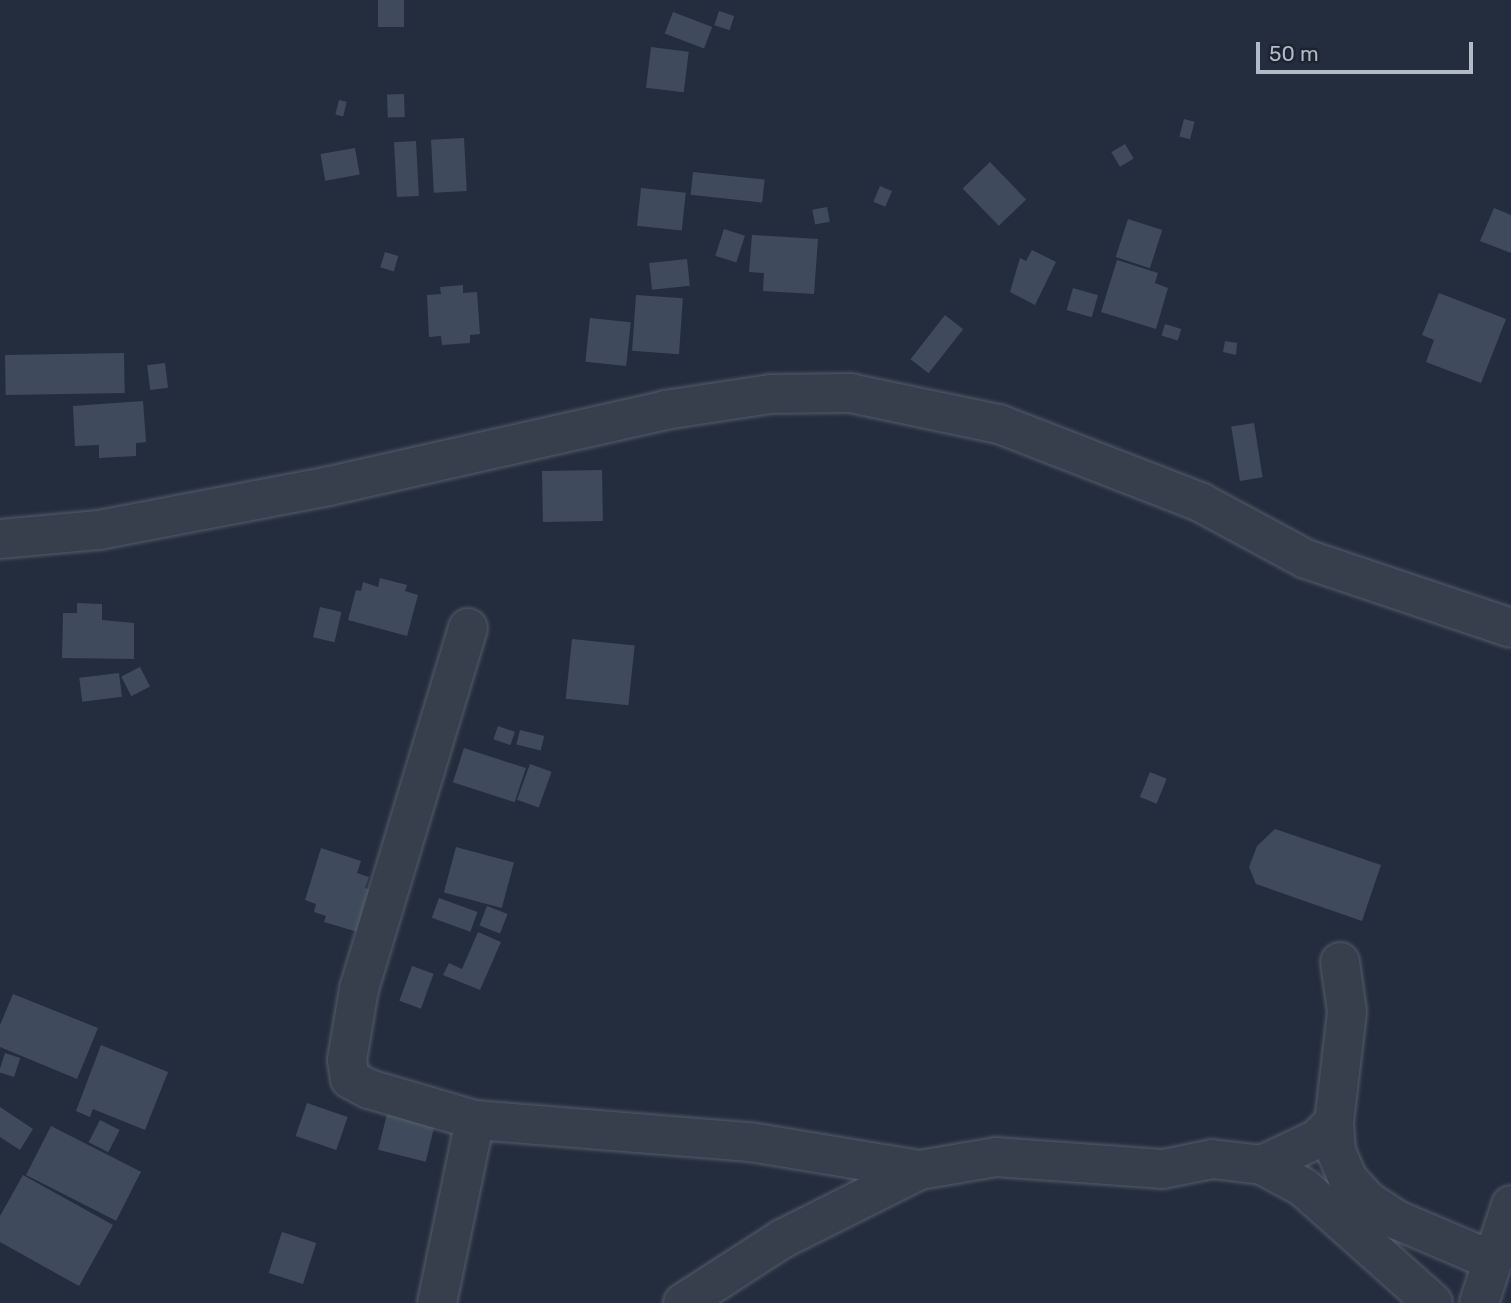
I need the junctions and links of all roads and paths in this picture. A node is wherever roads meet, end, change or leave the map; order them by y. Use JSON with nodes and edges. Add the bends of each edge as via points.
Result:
{"nodes":[{"id":1,"x":0,"y":539,"type":"edge"},
{"id":2,"x":468,"y":628,"type":"dead end"},
{"id":3,"x":1511,"y":628,"type":"edge"},
{"id":4,"x":1340,"y":962,"type":"dead end"},
{"id":5,"x":475,"y":1119,"type":"junction"},
{"id":6,"x":1334,"y":1122,"type":"junction"},
{"id":7,"x":1262,"y":1165,"type":"junction"},
{"id":8,"x":920,"y":1170,"type":"junction"},
{"id":9,"x":1511,"y":1205,"type":"edge"},
{"id":10,"x":1491,"y":1260,"type":"junction"},
{"id":11,"x":437,"y":1303,"type":"edge"},
{"id":12,"x":683,"y":1303,"type":"edge"},
{"id":13,"x":1433,"y":1303,"type":"edge"},
{"id":14,"x":1479,"y":1303,"type":"edge"}],
"edges":[{"from":1,"to":3,"type":"street","via":[[99,530],[316,489],[665,410],[771,394],[850,393],[999,424],[1200,502],[1306,559]]},
{"from":2,"to":5,"type":"street","via":[[359,989],[347,1060],[350,1079],[369,1089]]},
{"from":4,"to":6,"type":"street","via":[[1347,1012]]},
{"from":5,"to":8,"type":"street","via":[[750,1142]]},
{"from":5,"to":11,"type":"street"},
{"from":6,"to":7,"type":"street","via":[[1317,1139]]},
{"from":6,"to":10,"type":"street","via":[[1348,1179],[1368,1201],[1438,1241]]},
{"from":7,"to":8,"type":"street","via":[[1212,1159],[1163,1169],[996,1157]]},
{"from":7,"to":13,"type":"street","via":[[1303,1186]]},
{"from":8,"to":12,"type":"street","via":[[782,1239]]},
{"from":9,"to":10,"type":"street"},
{"from":10,"to":14,"type":"street"}]}
